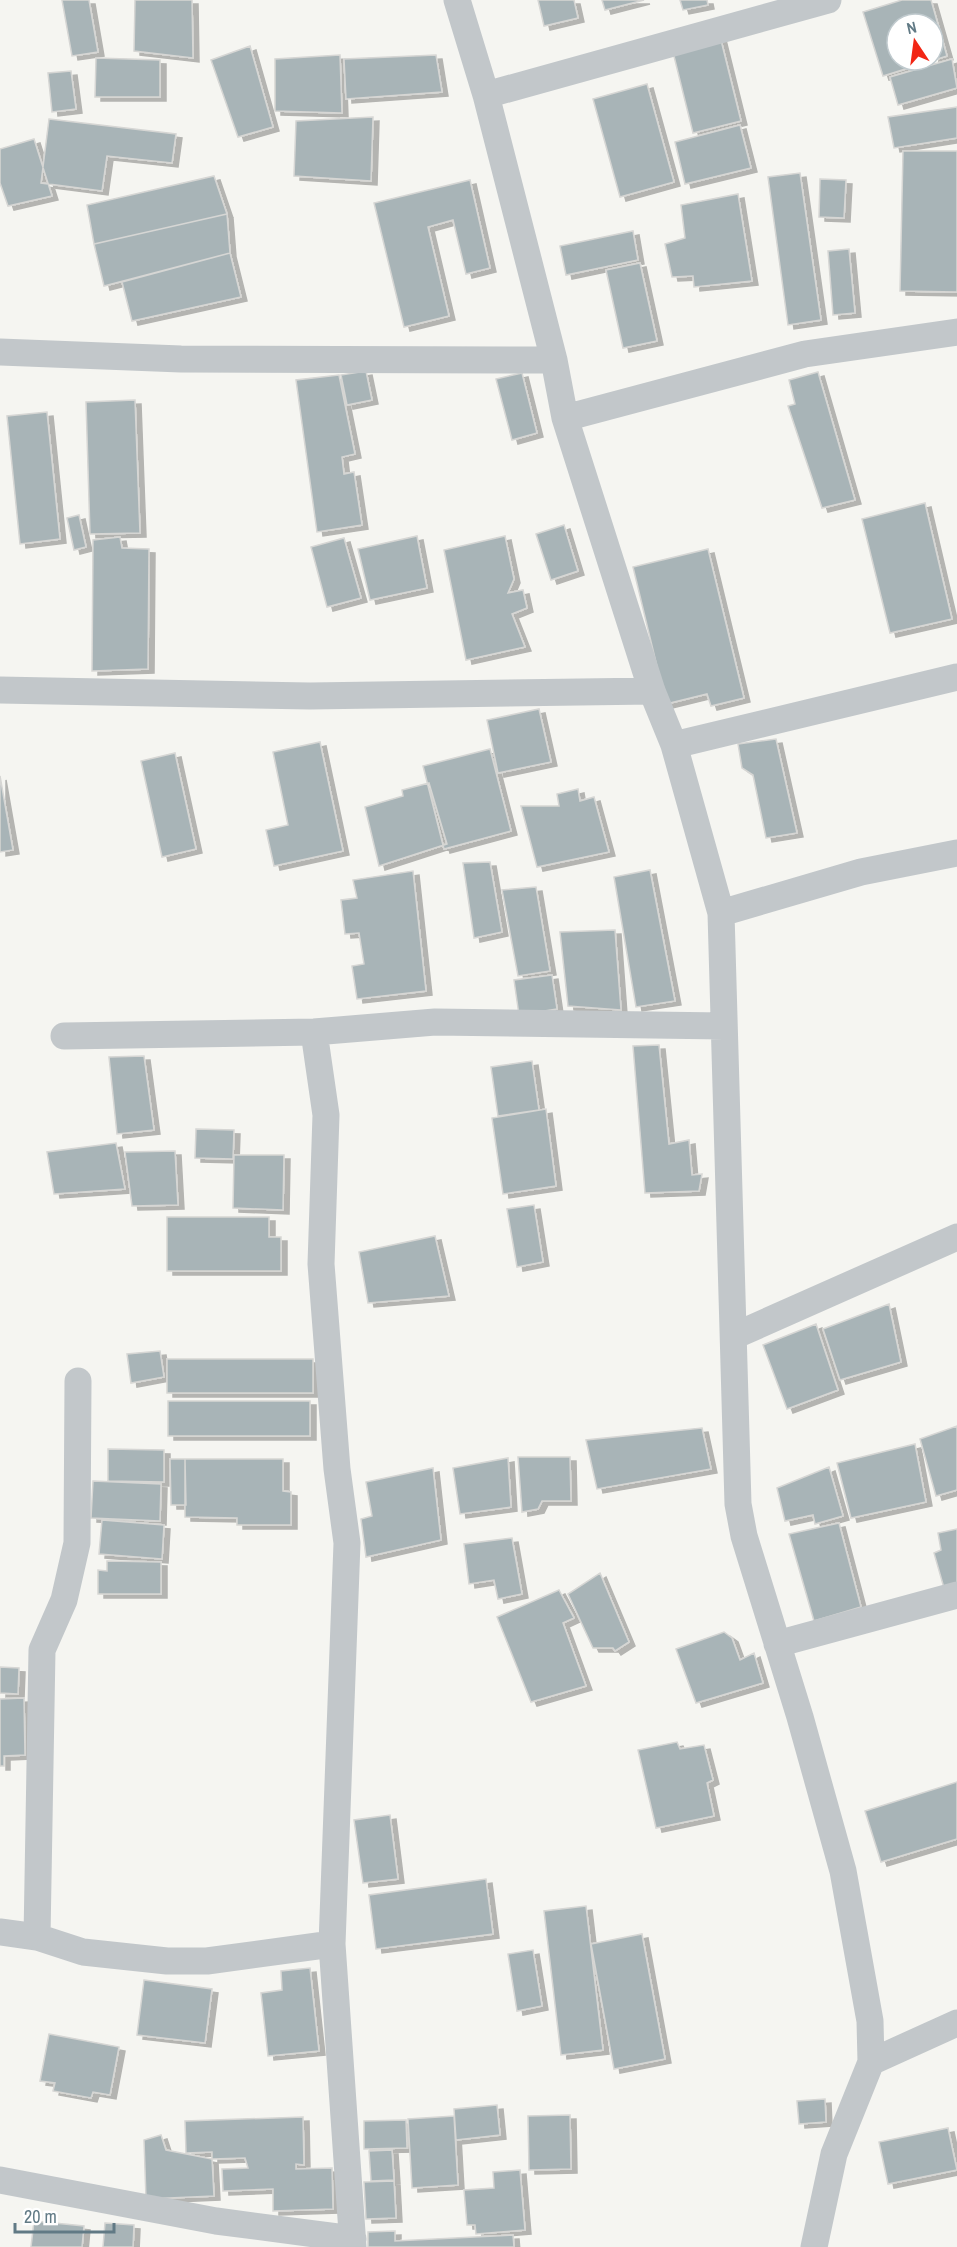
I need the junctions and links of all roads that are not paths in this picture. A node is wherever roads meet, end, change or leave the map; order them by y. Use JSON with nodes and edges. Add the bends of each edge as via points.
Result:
{"nodes":[{"id":1,"x":458,"y":0,"type":"edge"},
{"id":2,"x":828,"y":0,"type":"edge"},
{"id":3,"x":486,"y":95,"type":"junction"},
{"id":4,"x":957,"y":332,"type":"edge"},
{"id":5,"x":0,"y":352,"type":"edge"},
{"id":6,"x":554,"y":360,"type":"junction"},
{"id":7,"x":565,"y":418,"type":"junction"},
{"id":8,"x":957,"y":677,"type":"edge"},
{"id":9,"x":0,"y":690,"type":"edge"},
{"id":10,"x":652,"y":691,"type":"junction"},
{"id":11,"x":674,"y":745,"type":"junction"},
{"id":12,"x":957,"y":853,"type":"edge"},
{"id":13,"x":721,"y":913,"type":"junction"},
{"id":14,"x":724,"y":1026,"type":"junction"},
{"id":15,"x":314,"y":1032,"type":"junction"},
{"id":16,"x":64,"y":1036,"type":"dead end"},
{"id":17,"x":957,"y":1237,"type":"edge"},
{"id":18,"x":734,"y":1336,"type":"junction"},
{"id":19,"x":78,"y":1381,"type":"dead end"},
{"id":20,"x":957,"y":1595,"type":"edge"},
{"id":21,"x":777,"y":1644,"type":"junction"},
{"id":22,"x":0,"y":1932,"type":"edge"},
{"id":23,"x":37,"y":1937,"type":"junction"},
{"id":24,"x":332,"y":1944,"type":"junction"},
{"id":25,"x":957,"y":2023,"type":"edge"},
{"id":26,"x":871,"y":2062,"type":"junction"},
{"id":27,"x":0,"y":2180,"type":"edge"},
{"id":28,"x":353,"y":2243,"type":"edge"},
{"id":29,"x":814,"y":2247,"type":"edge"}],
"edges":[{"from":1,"to":3,"type":"street"},
{"from":2,"to":3,"type":"street"},
{"from":3,"to":6,"type":"street"},
{"from":4,"to":7,"type":"street","via":[[805,354]]},
{"from":5,"to":6,"type":"street","via":[[181,359]]},
{"from":6,"to":7,"type":"street"},
{"from":7,"to":10,"type":"street"},
{"from":8,"to":11,"type":"street"},
{"from":9,"to":10,"type":"street","via":[[310,696]]},
{"from":10,"to":11,"type":"street"},
{"from":11,"to":13,"type":"street"},
{"from":12,"to":13,"type":"street","via":[[861,872]]},
{"from":13,"to":14,"type":"street"},
{"from":14,"to":15,"type":"street","via":[[435,1022]]},
{"from":14,"to":18,"type":"street"},
{"from":15,"to":16,"type":"street"},
{"from":15,"to":24,"type":"street","via":[[326,1115],[321,1264],[337,1469],[347,1543]]},
{"from":17,"to":18,"type":"street"},
{"from":18,"to":21,"type":"street","via":[[738,1503],[744,1536]]},
{"from":19,"to":23,"type":"street","via":[[77,1543],[64,1600],[42,1650]]},
{"from":20,"to":21,"type":"street"},
{"from":21,"to":26,"type":"street","via":[[843,1871],[870,2021]]},
{"from":22,"to":23,"type":"street"},
{"from":23,"to":24,"type":"street","via":[[83,1952],[167,1962],[207,1961]]},
{"from":24,"to":28,"type":"street"},
{"from":25,"to":26,"type":"street"},
{"from":26,"to":29,"type":"street","via":[[834,2154]]},
{"from":27,"to":28,"type":"street"}]}
